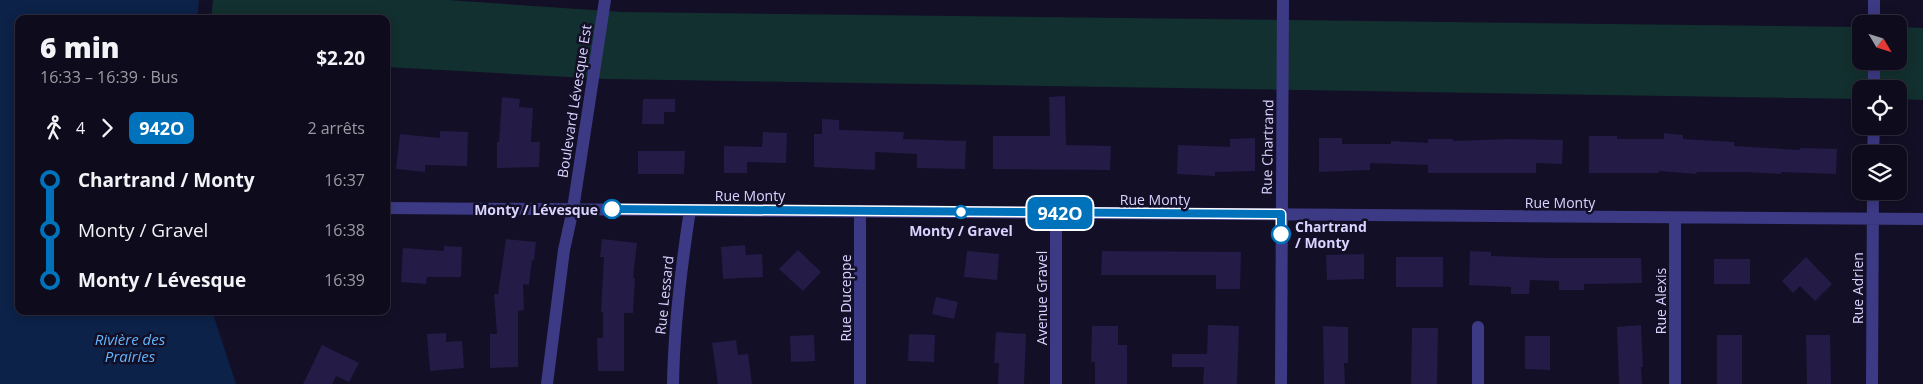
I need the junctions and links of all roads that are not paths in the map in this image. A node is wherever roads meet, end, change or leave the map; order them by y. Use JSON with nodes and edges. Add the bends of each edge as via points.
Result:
{"nodes":[{"id":1,"x":604,"y":0,"type":"edge"},
{"id":2,"x":1283,"y":0,"type":"edge"},
{"id":3,"x":1874,"y":0,"type":"edge"},
{"id":4,"x":1874,"y":15,"type":"edge"},
{"id":5,"x":1873,"y":200,"type":"edge"},
{"id":6,"x":390,"y":208,"type":"edge"},
{"id":7,"x":573,"y":209,"type":"junction"},
{"id":8,"x":690,"y":210,"type":"junction"},
{"id":9,"x":860,"y":211,"type":"junction"},
{"id":10,"x":1056,"y":213,"type":"junction"},
{"id":11,"x":1281,"y":214,"type":"junction"},
{"id":12,"x":1676,"y":218,"type":"junction"},
{"id":13,"x":1873,"y":219,"type":"junction"},
{"id":14,"x":1923,"y":220,"type":"edge"},
{"id":15,"x":1478,"y":328,"type":"dead end"},
{"id":16,"x":547,"y":384,"type":"edge"},
{"id":17,"x":673,"y":384,"type":"edge"},
{"id":18,"x":860,"y":384,"type":"edge"},
{"id":19,"x":1056,"y":384,"type":"edge"},
{"id":20,"x":1281,"y":384,"type":"edge"},
{"id":21,"x":1478,"y":384,"type":"edge"},
{"id":22,"x":1675,"y":384,"type":"edge"},
{"id":23,"x":1872,"y":384,"type":"edge"}],
"edges":[{"from":1,"to":7,"type":"street","name":"Boulevard Lévesque Est"},
{"from":2,"to":11,"type":"street","name":"Rue Chartrand"},
{"from":3,"to":4,"type":"street"},
{"from":5,"to":13,"type":"street","name":"Rue Adrien"},
{"from":6,"to":7,"type":"street","name":"Rue Monty"},
{"from":7,"to":8,"type":"street","name":"Rue Monty"},
{"from":7,"to":16,"type":"street","name":"Boulevard Lévesque Est","via":[[564,250]]},
{"from":8,"to":9,"type":"street","name":"Rue Monty"},
{"from":8,"to":17,"type":"street","name":"Rue Lessard","via":[[678,292]]},
{"from":9,"to":10,"type":"street","name":"Rue Monty"},
{"from":9,"to":18,"type":"street","name":"Rue Duceppe"},
{"from":10,"to":11,"type":"street","name":"Rue Monty"},
{"from":10,"to":19,"type":"street","name":"Avenue Gravel"},
{"from":11,"to":12,"type":"street","name":"Rue Monty"},
{"from":11,"to":20,"type":"street","name":"Rue Chartrand"},
{"from":12,"to":13,"type":"street","name":"Rue Monty"},
{"from":12,"to":22,"type":"street","name":"Rue Alexis"},
{"from":13,"to":14,"type":"street","name":"Rue Monty"},
{"from":13,"to":23,"type":"street","name":"Rue Adrien"},
{"from":15,"to":21,"type":"street"}]}
